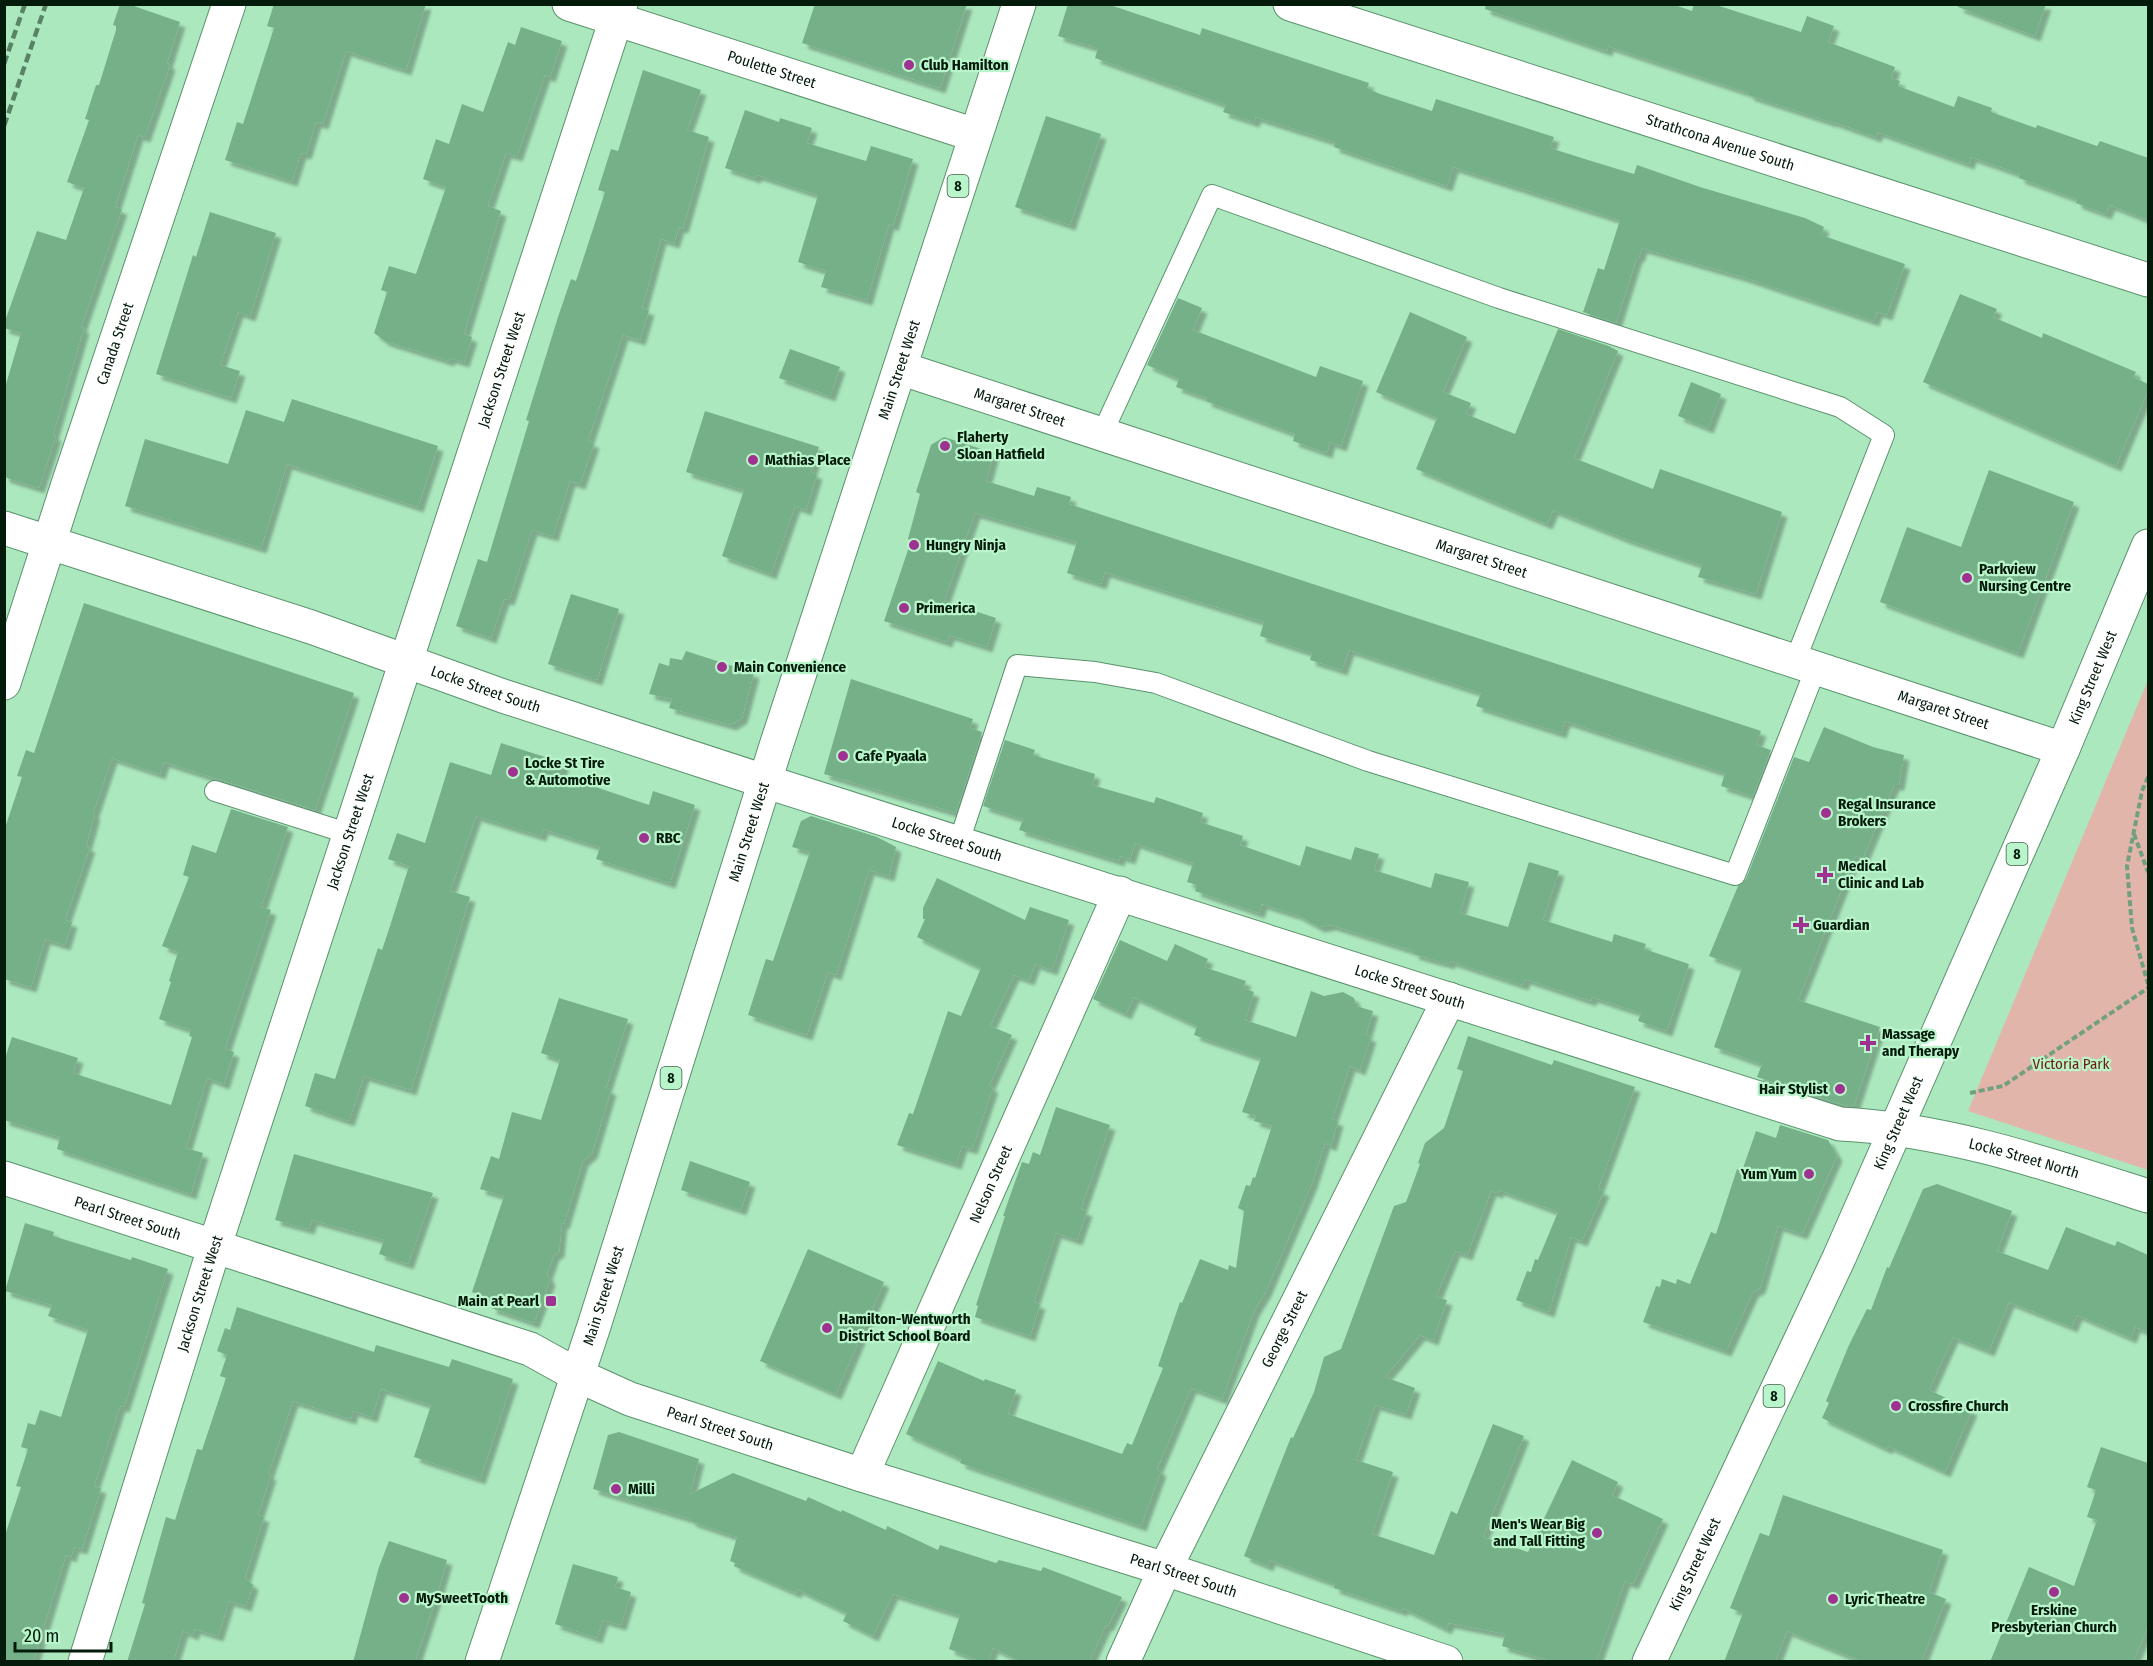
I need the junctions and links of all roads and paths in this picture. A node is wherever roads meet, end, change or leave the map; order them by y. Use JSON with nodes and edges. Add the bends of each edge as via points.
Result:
{"nodes":[{"id":1,"x":229,"y":4,"type":"edge"},
{"id":2,"x":569,"y":4,"type":"edge"},
{"id":3,"x":1019,"y":4,"type":"edge"},
{"id":4,"x":1290,"y":4,"type":"edge"},
{"id":5,"x":619,"y":12,"type":"edge"},
{"id":6,"x":975,"y":135,"type":"junction"},
{"id":7,"x":2148,"y":280,"type":"edge"},
{"id":8,"x":900,"y":368,"type":"junction"},
{"id":9,"x":1102,"y":434,"type":"junction"},
{"id":10,"x":4,"y":528,"type":"edge"},
{"id":11,"x":49,"y":542,"type":"junction"},
{"id":12,"x":2148,"y":546,"type":"edge"},
{"id":13,"x":407,"y":662,"type":"junction"},
{"id":14,"x":1805,"y":665,"type":"junction"},
{"id":15,"x":4,"y":683,"type":"edge"},
{"id":16,"x":2063,"y":749,"type":"junction"},
{"id":17,"x":2148,"y":777,"type":"edge"},
{"id":18,"x":764,"y":781,"type":"junction"},
{"id":19,"x":215,"y":791,"type":"dead end"},
{"id":20,"x":2134,"y":833,"type":"junction"},
{"id":21,"x":350,"y":834,"type":"junction"},
{"id":22,"x":959,"y":843,"type":"junction"},
{"id":23,"x":2148,"y":872,"type":"edge"},
{"id":24,"x":1120,"y":893,"type":"junction"},
{"id":25,"x":2148,"y":986,"type":"edge"},
{"id":26,"x":1449,"y":999,"type":"junction"},
{"id":27,"x":1970,"y":1093,"type":"dead end"},
{"id":28,"x":1897,"y":1129,"type":"junction"},
{"id":29,"x":4,"y":1178,"type":"edge"},
{"id":30,"x":2148,"y":1196,"type":"edge"},
{"id":31,"x":215,"y":1245,"type":"junction"},
{"id":32,"x":577,"y":1374,"type":"junction"},
{"id":33,"x":862,"y":1475,"type":"junction"},
{"id":34,"x":1165,"y":1569,"type":"junction"},
{"id":35,"x":85,"y":1662,"type":"edge"},
{"id":36,"x":482,"y":1662,"type":"edge"},
{"id":37,"x":1123,"y":1662,"type":"edge"},
{"id":38,"x":1446,"y":1662,"type":"edge"},
{"id":39,"x":1649,"y":1662,"type":"edge"}],
"edges":[{"from":1,"to":11,"type":"street","name":"Canada Street"},
{"from":2,"to":5,"type":"street","name":"Poulette Street"},
{"from":3,"to":6,"type":"street","name":"Main Street West","number":"8"},
{"from":4,"to":7,"type":"street","name":"Strathcona Avenue South"},
{"from":5,"to":6,"type":"street","name":"Poulette Street"},
{"from":5,"to":13,"type":"street","name":"Jackson Street West"},
{"from":6,"to":8,"type":"street","name":"Main Street West","number":"8"},
{"from":8,"to":9,"type":"street","name":"Margaret Street"},
{"from":8,"to":18,"type":"street","name":"Main Street West","number":"8"},
{"from":9,"to":14,"type":"street","name":"Margaret Street"},
{"from":9,"to":14,"type":"lane","via":[[1212,195],[1499,298],[1840,407],[1884,435]]},
{"from":10,"to":11,"type":"street","name":"Locke Street South"},
{"from":11,"to":13,"type":"street","name":"Locke Street South"},
{"from":11,"to":15,"type":"street","name":"Canada Street"},
{"from":12,"to":16,"type":"street","name":"King Street West","number":"8"},
{"from":13,"to":18,"type":"street","name":"Locke Street South"},
{"from":13,"to":21,"type":"street","name":"Jackson Street West"},
{"from":14,"to":16,"type":"street","name":"Margaret Street"},
{"from":14,"to":22,"type":"lane","via":[[1735,875],[1368,761],[1156,683],[1095,672],[1017,666]]},
{"from":16,"to":28,"type":"street","name":"King Street West","number":"8"},
{"from":17,"to":20,"type":"path"},
{"from":18,"to":22,"type":"street","name":"Locke Street South"},
{"from":18,"to":32,"type":"street","name":"Main Street West","number":"8"},
{"from":19,"to":21,"type":"lane"},
{"from":20,"to":23,"type":"path"},
{"from":20,"to":25,"type":"path","via":[[2127,866],[2132,928]]},
{"from":21,"to":31,"type":"street","name":"Jackson Street West"},
{"from":22,"to":24,"type":"street","name":"Locke Street South"},
{"from":24,"to":26,"type":"street","name":"Locke Street South"},
{"from":24,"to":33,"type":"street","name":"Nelson Street"},
{"from":25,"to":27,"type":"path","via":[[2003,1086]]},
{"from":26,"to":28,"type":"street","name":"Locke Street South","via":[[1840,1124]]},
{"from":26,"to":34,"type":"street","name":"George Street"},
{"from":28,"to":30,"type":"street","name":"Locke Street North","via":[[1960,1140]]},
{"from":28,"to":39,"type":"street","name":"King Street West","number":"8"},
{"from":29,"to":31,"type":"street","name":"Pearl Street South"},
{"from":31,"to":32,"type":"street","name":"Pearl Street South","via":[[530,1349]]},
{"from":31,"to":35,"type":"street","name":"Jackson Street West"},
{"from":32,"to":33,"type":"street","name":"Pearl Street South","via":[[630,1399]]},
{"from":32,"to":36,"type":"street","name":"Main Street West","number":"8"},
{"from":33,"to":34,"type":"street","name":"Pearl Street South"},
{"from":34,"to":37,"type":"street","name":"George Street"},
{"from":34,"to":38,"type":"street","name":"Pearl Street South"}]}
